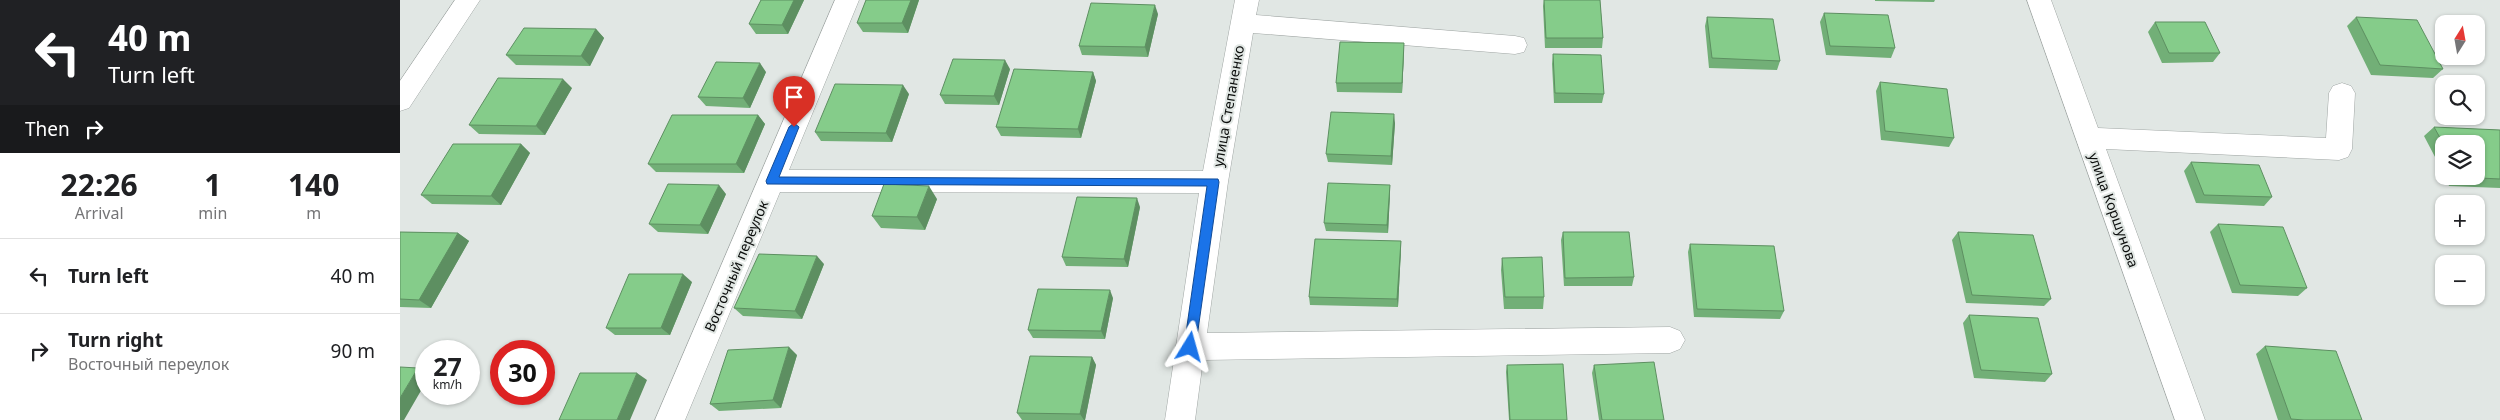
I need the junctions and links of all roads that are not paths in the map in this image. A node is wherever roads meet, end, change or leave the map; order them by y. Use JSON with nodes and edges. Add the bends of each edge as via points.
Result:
{"nodes":[{"id":1,"x":468,"y":0,"type":"edge"},
{"id":2,"x":847,"y":0,"type":"edge"},
{"id":3,"x":2039,"y":0,"type":"edge"},
{"id":4,"x":1245,"y":11,"type":"edge"},
{"id":5,"x":1515,"y":45,"type":"dead end"},
{"id":6,"x":2342,"y":93,"type":"dead end"},
{"id":7,"x":400,"y":101,"type":"edge"},
{"id":8,"x":2088,"y":138,"type":"junction"},
{"id":9,"x":771,"y":181,"type":"junction"},
{"id":10,"x":1214,"y":182,"type":"junction"},
{"id":11,"x":1670,"y":340,"type":"dead end"},
{"id":12,"x":1190,"y":347,"type":"junction"},
{"id":13,"x":670,"y":420,"type":"edge"},
{"id":14,"x":1180,"y":420,"type":"edge"},
{"id":15,"x":2190,"y":420,"type":"edge"}],
"edges":[{"from":1,"to":7,"type":"street"},
{"from":2,"to":9,"type":"street","name":"Восточный переулок"},
{"from":3,"to":8,"type":"street","name":"улица Коршунова"},
{"from":4,"to":5,"type":"street"},
{"from":4,"to":10,"type":"street","name":"улица Степаненко"},
{"from":6,"to":8,"type":"street","via":[[2339,149]]},
{"from":8,"to":15,"type":"street","name":"улица Коршунова"},
{"from":9,"to":10,"type":"street"},
{"from":9,"to":13,"type":"street","name":"Восточный переулок"},
{"from":10,"to":12,"type":"street","name":"улица Степаненко"},
{"from":11,"to":12,"type":"street"},
{"from":12,"to":14,"type":"street","name":"улица Степаненко"}]}
